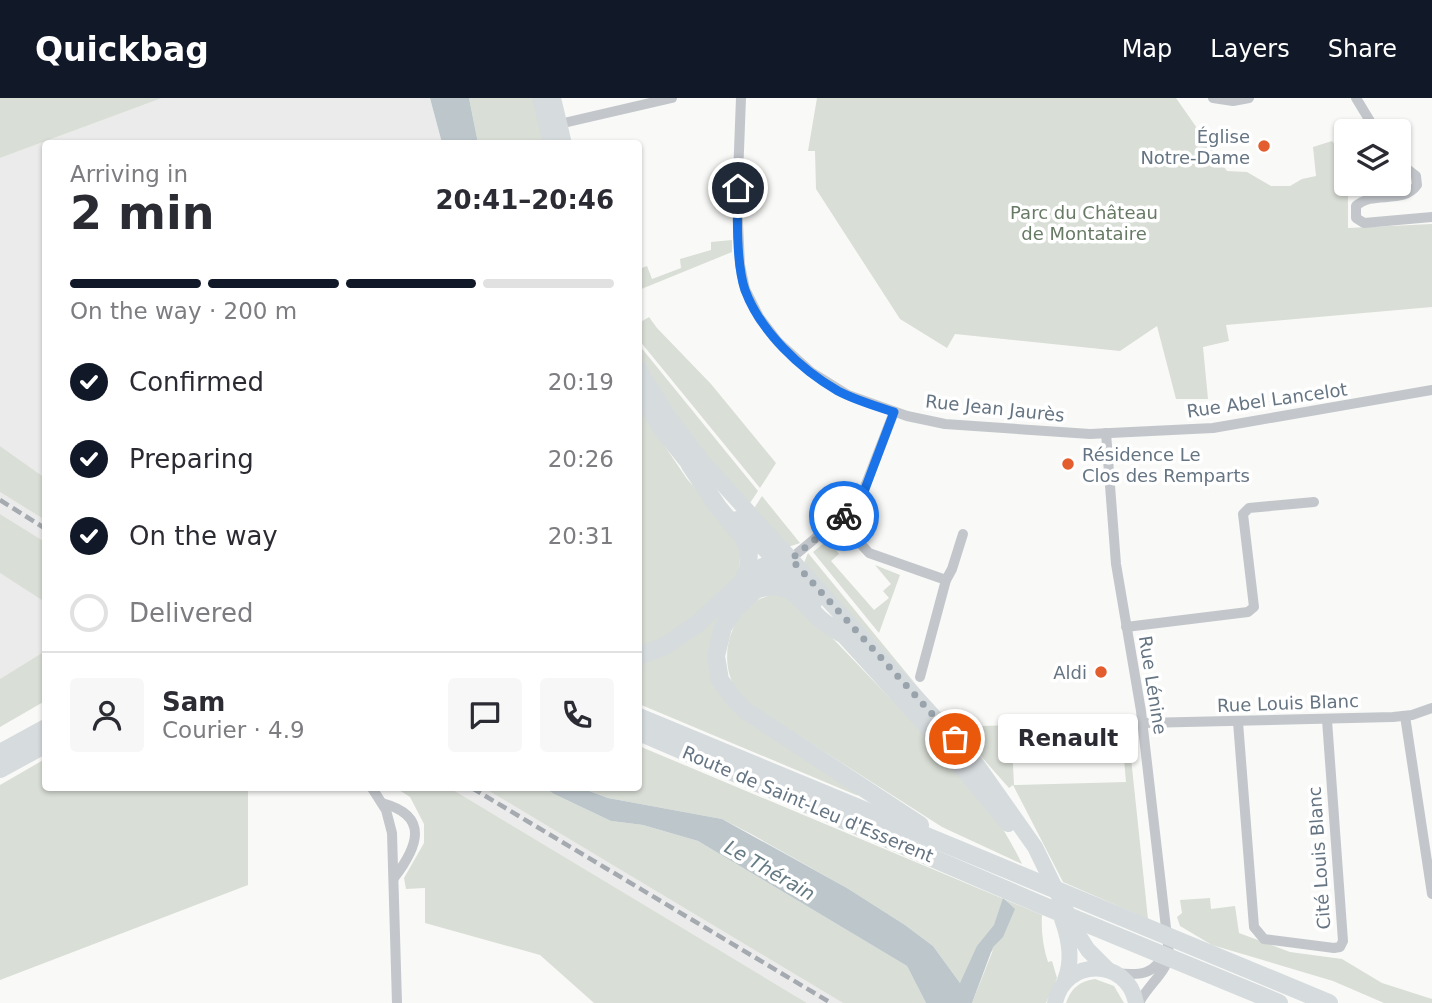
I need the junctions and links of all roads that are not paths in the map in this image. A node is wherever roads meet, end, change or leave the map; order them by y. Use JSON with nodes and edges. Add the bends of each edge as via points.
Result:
{"nodes":[{"id":1,"x":540,"y":98,"type":"edge"},
{"id":2,"x":553,"y":98,"type":"edge"},
{"id":3,"x":672,"y":98,"type":"edge"},
{"id":4,"x":741,"y":98,"type":"edge"},
{"id":5,"x":1213,"y":98,"type":"edge"},
{"id":6,"x":1249,"y":98,"type":"edge"},
{"id":7,"x":1356,"y":98,"type":"edge"},
{"id":8,"x":1369,"y":119,"type":"edge"},
{"id":9,"x":553,"y":125,"type":"junction"},
{"id":10,"x":551,"y":140,"type":"edge"},
{"id":11,"x":562,"y":140,"type":"edge"},
{"id":12,"x":1411,"y":172,"type":"edge"},
{"id":13,"x":1411,"y":191,"type":"edge"},
{"id":14,"x":1395,"y":196,"type":"edge"},
{"id":15,"x":1432,"y":218,"type":"edge"},
{"id":16,"x":642,"y":374,"type":"edge"},
{"id":17,"x":1432,"y":390,"type":"edge"},
{"id":18,"x":642,"y":398,"type":"edge"},
{"id":19,"x":894,"y":412,"type":"junction"},
{"id":20,"x":1106,"y":433,"type":"junction"},
{"id":21,"x":690,"y":466,"type":"junction"},
{"id":22,"x":1314,"y":502,"type":"dead end"},
{"id":23,"x":839,"y":520,"type":"junction"},
{"id":24,"x":962,"y":534,"type":"dead end"},
{"id":25,"x":786,"y":563,"type":"junction"},
{"id":26,"x":946,"y":580,"type":"junction"},
{"id":27,"x":750,"y":586,"type":"junction"},
{"id":28,"x":1126,"y":627,"type":"junction"},
{"id":29,"x":841,"y":633,"type":"junction"},
{"id":30,"x":642,"y":655,"type":"edge"},
{"id":31,"x":920,"y":677,"type":"dead end"},
{"id":32,"x":1432,"y":708,"type":"edge"},
{"id":33,"x":1405,"y":716,"type":"junction"},
{"id":34,"x":642,"y":718,"type":"edge"},
{"id":35,"x":1327,"y":720,"type":"junction"},
{"id":36,"x":1238,"y":722,"type":"junction"},
{"id":37,"x":1143,"y":723,"type":"junction"},
{"id":38,"x":42,"y":730,"type":"edge"},
{"id":39,"x":642,"y":733,"type":"edge"},
{"id":40,"x":42,"y":746,"type":"edge"},
{"id":41,"x":0,"y":753,"type":"edge"},
{"id":42,"x":0,"y":769,"type":"edge"},
{"id":43,"x":374,"y":791,"type":"edge"},
{"id":44,"x":382,"y":803,"type":"junction"},
{"id":45,"x":949,"y":845,"type":"junction"},
{"id":46,"x":394,"y":878,"type":"junction"},
{"id":47,"x":1432,"y":894,"type":"edge"},
{"id":48,"x":1167,"y":942,"type":"junction"},
{"id":49,"x":1112,"y":971,"type":"junction"},
{"id":50,"x":1065,"y":981,"type":"junction"},
{"id":51,"x":397,"y":1003,"type":"edge"},
{"id":52,"x":1055,"y":1003,"type":"edge"},
{"id":53,"x":1138,"y":1003,"type":"edge"},
{"id":54,"x":1279,"y":1003,"type":"edge"},
{"id":55,"x":1329,"y":1003,"type":"edge"}],
"edges":[{"from":1,"to":9,"type":"main road"},
{"from":2,"to":9,"type":"main road"},
{"from":3,"to":9,"type":"street"},
{"from":4,"to":19,"type":"street","name":"Rue Jean Jaurès","via":[[737,202],[741,275],[749,300],[772,335],[817,376],[848,395]]},
{"from":5,"to":6,"type":"street"},
{"from":7,"to":8,"type":"street"},
{"from":9,"to":10,"type":"main road"},
{"from":9,"to":11,"type":"main road"},
{"from":12,"to":13,"type":"street","via":[[1418,185]]},
{"from":14,"to":15,"type":"street","via":[[1364,200],[1356,206],[1356,218],[1364,223]]},
{"from":16,"to":25,"type":"main road","via":[[694,451]]},
{"from":17,"to":20,"type":"street","name":"Rue Abel Lancelot","via":[[1213,428]]},
{"from":18,"to":21,"type":"main road"},
{"from":19,"to":20,"type":"street","name":"Rue Jean Jaurès","via":[[971,427]]},
{"from":19,"to":23,"type":"street","via":[[862,497]]},
{"from":20,"to":28,"type":"street","name":"Rue Lénine"},
{"from":21,"to":25,"type":"main road"},
{"from":21,"to":27,"type":"main road","via":[[747,543]]},
{"from":22,"to":28,"type":"street","via":[[1249,508],[1243,514],[1254,607],[1248,612]]},
{"from":23,"to":25,"type":"street"},
{"from":23,"to":26,"type":"street","via":[[869,553]]},
{"from":24,"to":26,"type":"street"},
{"from":25,"to":27,"type":"main road","via":[[764,566]]},
{"from":25,"to":29,"type":"main road"},
{"from":25,"to":49,"type":"main road","via":[[975,762],[1035,846],[1088,950]]},
{"from":26,"to":31,"type":"street"},
{"from":27,"to":29,"type":"main road","via":[[789,588]]},
{"from":27,"to":30,"type":"main road","via":[[682,636]]},
{"from":27,"to":45,"type":"main road","via":[[719,634],[716,664],[728,692],[755,717]]},
{"from":28,"to":37,"type":"street","name":"Rue Lénine"},
{"from":29,"to":50,"type":"main road","via":[[957,761],[1030,853],[1065,929],[1070,963]]},
{"from":32,"to":33,"type":"street","name":"Rue Louis Blanc"},
{"from":33,"to":35,"type":"street","name":"Rue Louis Blanc"},
{"from":33,"to":47,"type":"street"},
{"from":34,"to":45,"type":"main road"},
{"from":35,"to":36,"type":"street","name":"Rue Louis Blanc"},
{"from":35,"to":36,"type":"street","name":"Cité Louis Blanc","via":[[1343,942],[1334,948],[1264,939],[1254,927]]},
{"from":36,"to":37,"type":"street","name":"Rue Louis Blanc"},
{"from":37,"to":48,"type":"street","name":"Rue Lénine"},
{"from":38,"to":41,"type":"main road"},
{"from":39,"to":54,"type":"main road","name":"Route de Saint-Leu d'Esserent"},
{"from":40,"to":42,"type":"main road"},
{"from":43,"to":44,"type":"street"},
{"from":44,"to":46,"type":"street","via":[[392,833]]},
{"from":44,"to":46,"type":"street","via":[[410,818],[415,832],[411,853]]},
{"from":45,"to":55,"type":"main road"},
{"from":46,"to":51,"type":"street"},
{"from":48,"to":49,"type":"street","via":[[1152,971],[1138,975]]},
{"from":48,"to":53,"type":"street","name":"Rue Lénine","via":[[1167,965]]},
{"from":49,"to":50,"type":"main road","via":[[1085,969]]},
{"from":49,"to":53,"type":"main road","via":[[1128,983]]},
{"from":50,"to":52,"type":"main road"}]}
